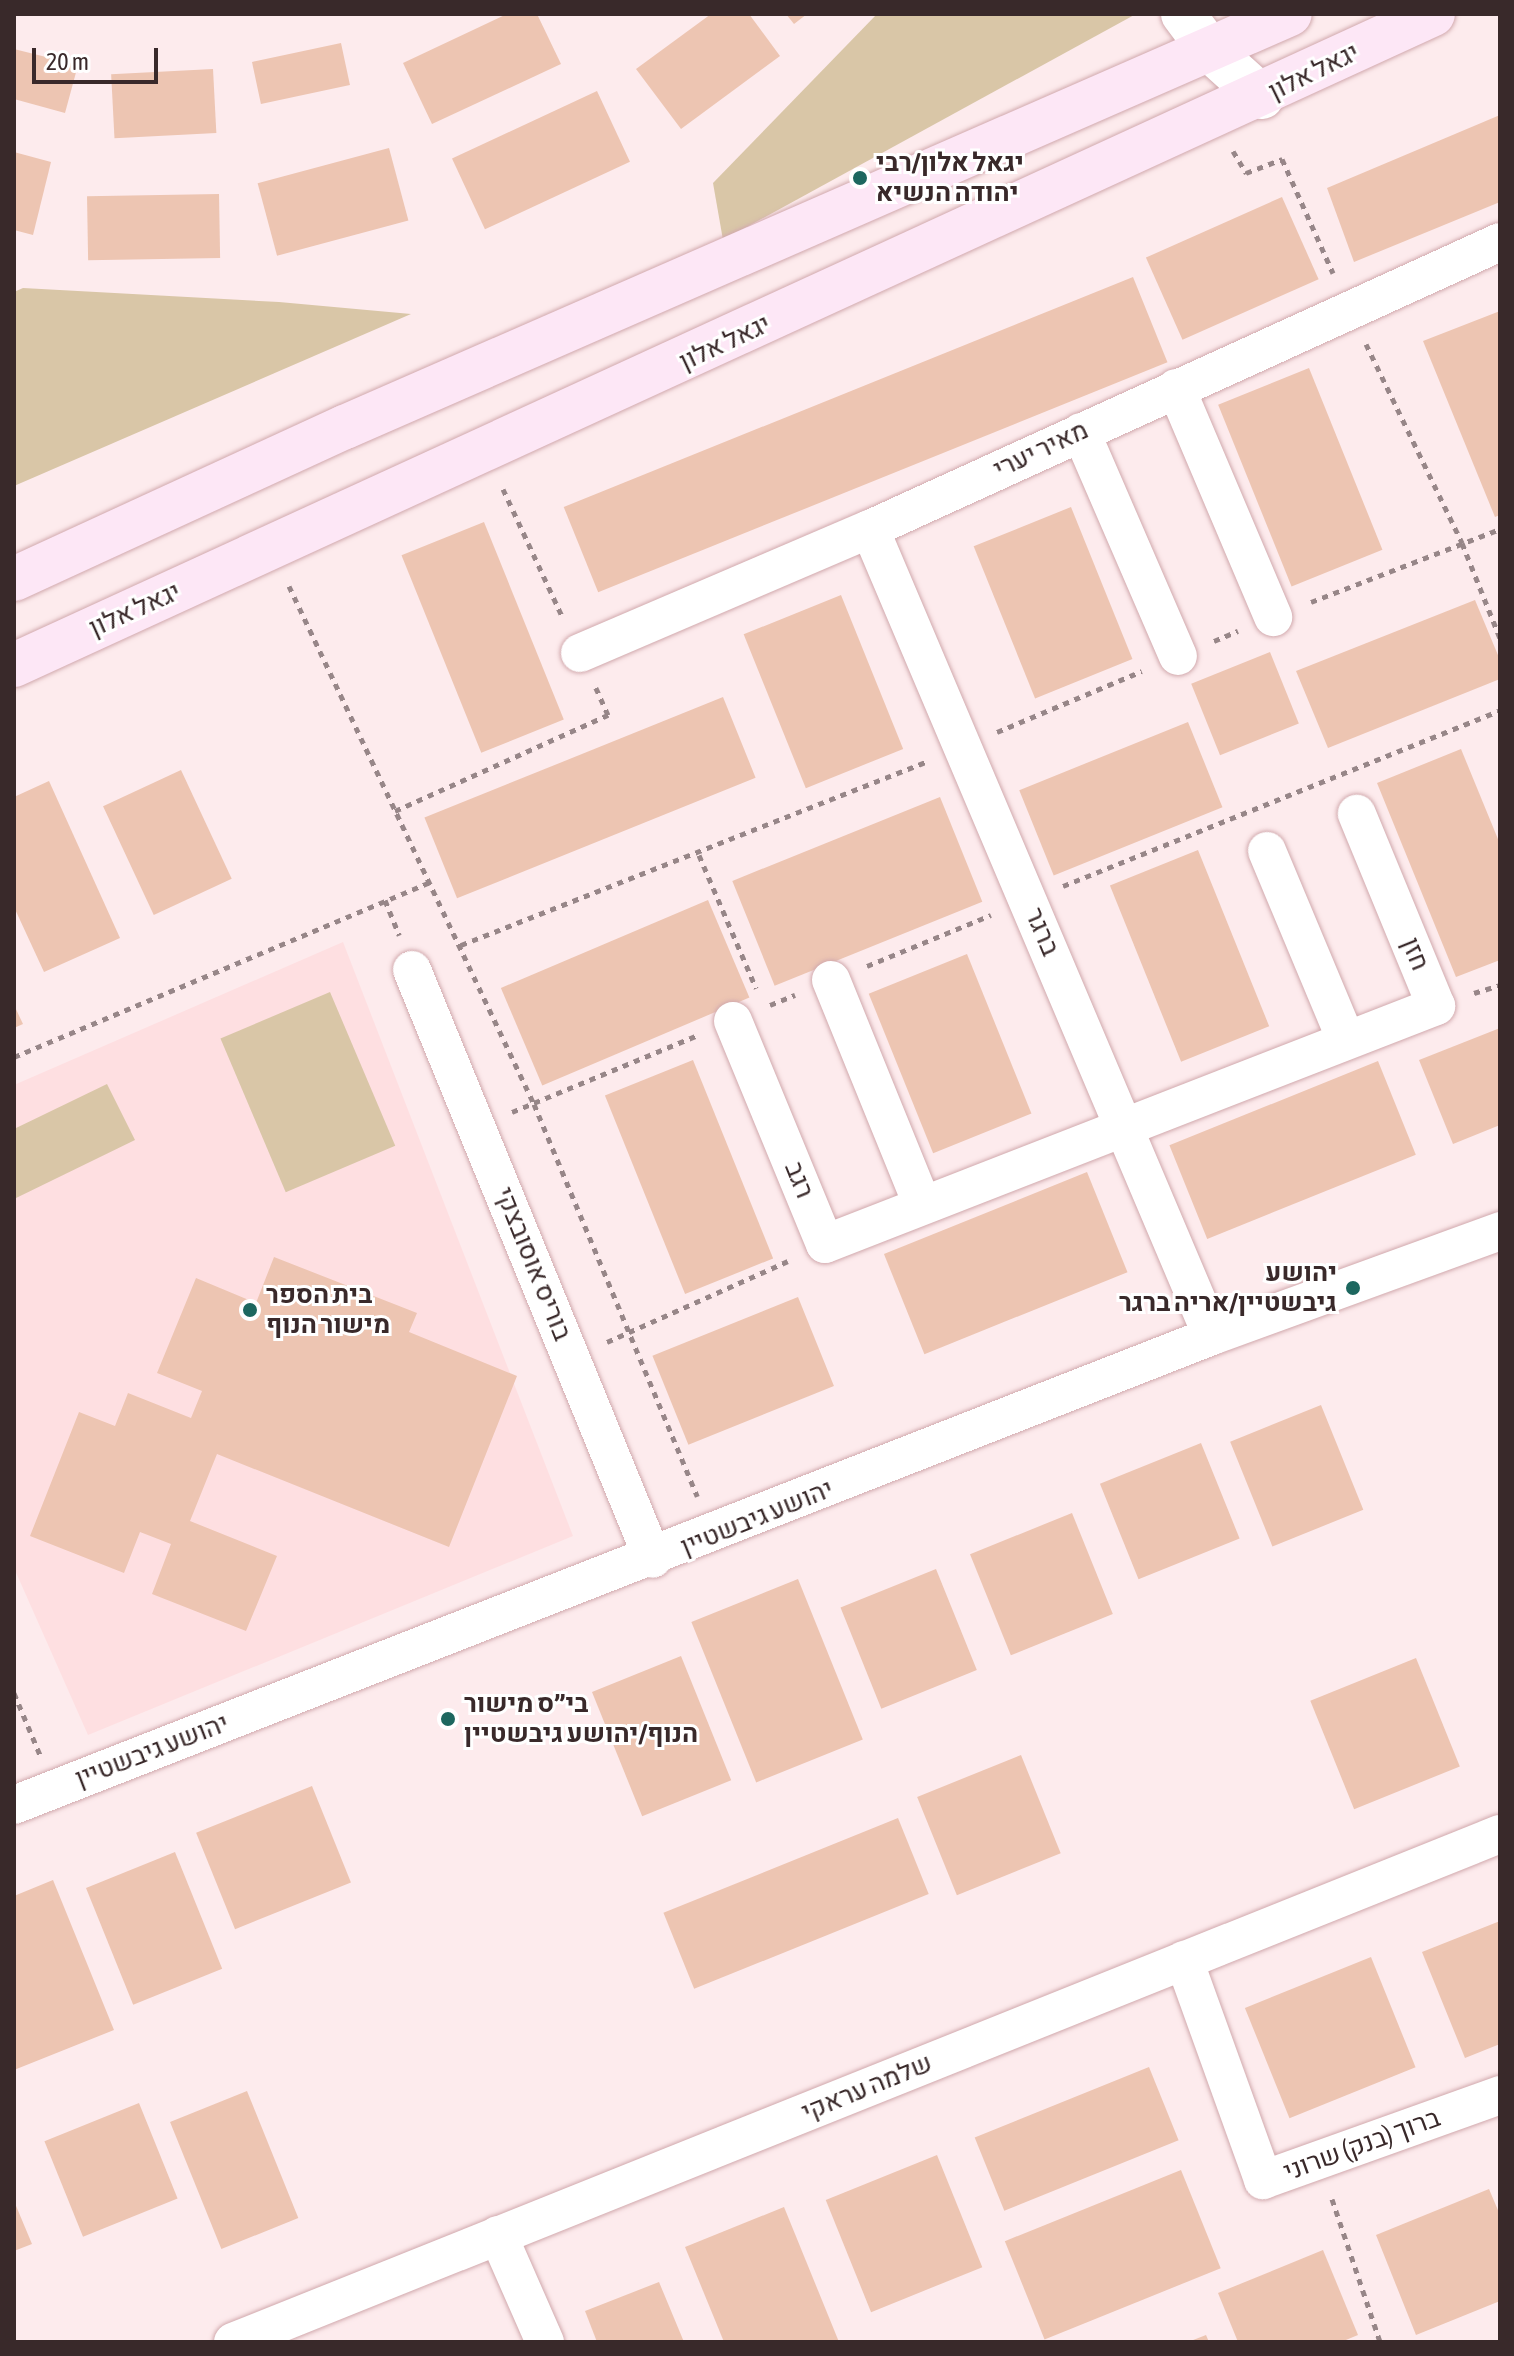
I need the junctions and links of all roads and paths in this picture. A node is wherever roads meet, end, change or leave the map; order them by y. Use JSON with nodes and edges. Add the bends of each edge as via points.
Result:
{"nodes":[{"id":1,"x":1183,"y":14,"type":"edge"},
{"id":2,"x":1433,"y":14,"type":"edge"},
{"id":3,"x":1268,"y":18,"type":"edge"},
{"id":4,"x":1210,"y":50,"type":"junction"},
{"id":5,"x":1262,"y":97,"type":"junction"},
{"id":6,"x":1215,"y":119,"type":"junction"},
{"id":7,"x":1500,"y":242,"type":"edge"},
{"id":8,"x":1349,"y":308,"type":"junction"},
{"id":9,"x":1176,"y":388,"type":"junction"},
{"id":10,"x":1081,"y":432,"type":"junction"},
{"id":11,"x":486,"y":453,"type":"junction"},
{"id":12,"x":870,"y":529,"type":"junction"},
{"id":13,"x":271,"y":549,"type":"junction"},
{"id":14,"x":14,"y":579,"type":"edge"},
{"id":15,"x":1273,"y":617,"type":"dead end"},
{"id":16,"x":1500,"y":638,"type":"edge"},
{"id":17,"x":580,"y":653,"type":"junction"},
{"id":18,"x":1178,"y":656,"type":"dead end"},
{"id":19,"x":14,"y":665,"type":"edge"},
{"id":20,"x":395,"y":811,"type":"junction"},
{"id":21,"x":1357,"y":814,"type":"dead end"},
{"id":22,"x":1267,"y":851,"type":"dead end"},
{"id":23,"x":699,"y":855,"type":"dead end"},
{"id":24,"x":430,"y":882,"type":"junction"},
{"id":25,"x":412,"y":970,"type":"dead end"},
{"id":26,"x":831,"y":980,"type":"dead end"},
{"id":27,"x":749,"y":1014,"type":"joint"},
{"id":28,"x":1346,"y":1040,"type":"junction"},
{"id":29,"x":14,"y":1057,"type":"edge"},
{"id":30,"x":1122,"y":1124,"type":"junction"},
{"id":31,"x":922,"y":1204,"type":"junction"},
{"id":32,"x":1500,"y":1231,"type":"edge"},
{"id":33,"x":825,"y":1244,"type":"junction"},
{"id":34,"x":629,"y":1333,"type":"junction"},
{"id":35,"x":1212,"y":1336,"type":"junction"},
{"id":36,"x":571,"y":1356,"type":"junction"},
{"id":37,"x":713,"y":1535,"type":"junction"},
{"id":38,"x":653,"y":1559,"type":"junction"},
{"id":39,"x":14,"y":1693,"type":"edge"},
{"id":40,"x":54,"y":1789,"type":"junction"},
{"id":41,"x":14,"y":1805,"type":"edge"},
{"id":42,"x":1500,"y":1834,"type":"edge"},
{"id":43,"x":1184,"y":1960,"type":"junction"},
{"id":44,"x":1500,"y":2095,"type":"edge"},
{"id":45,"x":1319,"y":2160,"type":"junction"},
{"id":46,"x":498,"y":2235,"type":"junction"},
{"id":47,"x":233,"y":2342,"type":"edge"},
{"id":48,"x":545,"y":2342,"type":"edge"},
{"id":49,"x":1380,"y":2342,"type":"edge"}],
"edges":[{"from":1,"to":4,"type":"street"},
{"from":2,"to":5,"type":"main road","name":"יגאל אלון"},
{"from":3,"to":4,"type":"main road"},
{"from":3,"to":5,"type":"street"},
{"from":4,"to":5,"type":"street"},
{"from":4,"to":14,"type":"main road","via":[[360,420]]},
{"from":5,"to":6,"type":"main road","name":"יגאל אלון"},
{"from":6,"to":8,"type":"path","via":[[1246,173],[1282,159]]},
{"from":6,"to":11,"type":"main road","name":"יגאל אלון"},
{"from":7,"to":8,"type":"street","name":"מאיר יערי"},
{"from":8,"to":9,"type":"street","name":"מאיר יערי"},
{"from":8,"to":16,"type":"path","via":[[1462,543]]},
{"from":9,"to":10,"type":"street","name":"מאיר יערי"},
{"from":9,"to":15,"type":"street"},
{"from":10,"to":12,"type":"street","name":"מאיר יערי"},
{"from":10,"to":18,"type":"street"},
{"from":11,"to":13,"type":"main road","name":"יגאל אלון"},
{"from":11,"to":17,"type":"path"},
{"from":12,"to":17,"type":"street","name":"מאיר יערי"},
{"from":12,"to":30,"type":"street","name":"ברגר"},
{"from":13,"to":19,"type":"main road","name":"יגאל אלון"},
{"from":13,"to":20,"type":"path"},
{"from":17,"to":20,"type":"path","via":[[608,715]]},
{"from":20,"to":24,"type":"path"},
{"from":21,"to":28,"type":"street","name":"חזן","via":[[1436,1006]]},
{"from":22,"to":28,"type":"street"},
{"from":23,"to":27,"type":"path"},
{"from":24,"to":29,"type":"path"},
{"from":24,"to":34,"type":"path","via":[[534,1104]]},
{"from":25,"to":36,"type":"street","name":"בוריס אוסובצקי"},
{"from":26,"to":31,"type":"street"},
{"from":27,"to":33,"type":"street","name":"רגב"},
{"from":28,"to":30,"type":"street","name":"חזן"},
{"from":30,"to":31,"type":"street"},
{"from":30,"to":35,"type":"street","name":"ברגר"},
{"from":31,"to":33,"type":"street"},
{"from":32,"to":35,"type":"street","name":"יהושע גיבשטיין"},
{"from":33,"to":34,"type":"path"},
{"from":34,"to":36,"type":"path"},
{"from":34,"to":37,"type":"path"},
{"from":35,"to":37,"type":"street","name":"יהושע גיבשטיין"},
{"from":36,"to":38,"type":"street","name":"בוריס אוסובצקי"},
{"from":37,"to":38,"type":"street","name":"יהושע גיבשטיין"},
{"from":38,"to":40,"type":"street","name":"יהושע גיבשטיין"},
{"from":39,"to":40,"type":"path"},
{"from":40,"to":41,"type":"street","name":"יהושע גיבשטיין"},
{"from":42,"to":43,"type":"street","name":"שלמה עראקי"},
{"from":43,"to":45,"type":"street","name":"ברוך (בנק) שרוני","via":[[1263,2180]]},
{"from":43,"to":46,"type":"street","name":"שלמה עראקי"},
{"from":44,"to":45,"type":"street","name":"ברוך (בנק) שרוני"},
{"from":45,"to":49,"type":"path"},
{"from":46,"to":47,"type":"street","name":"שלמה עראקי"},
{"from":46,"to":48,"type":"street"}]}
